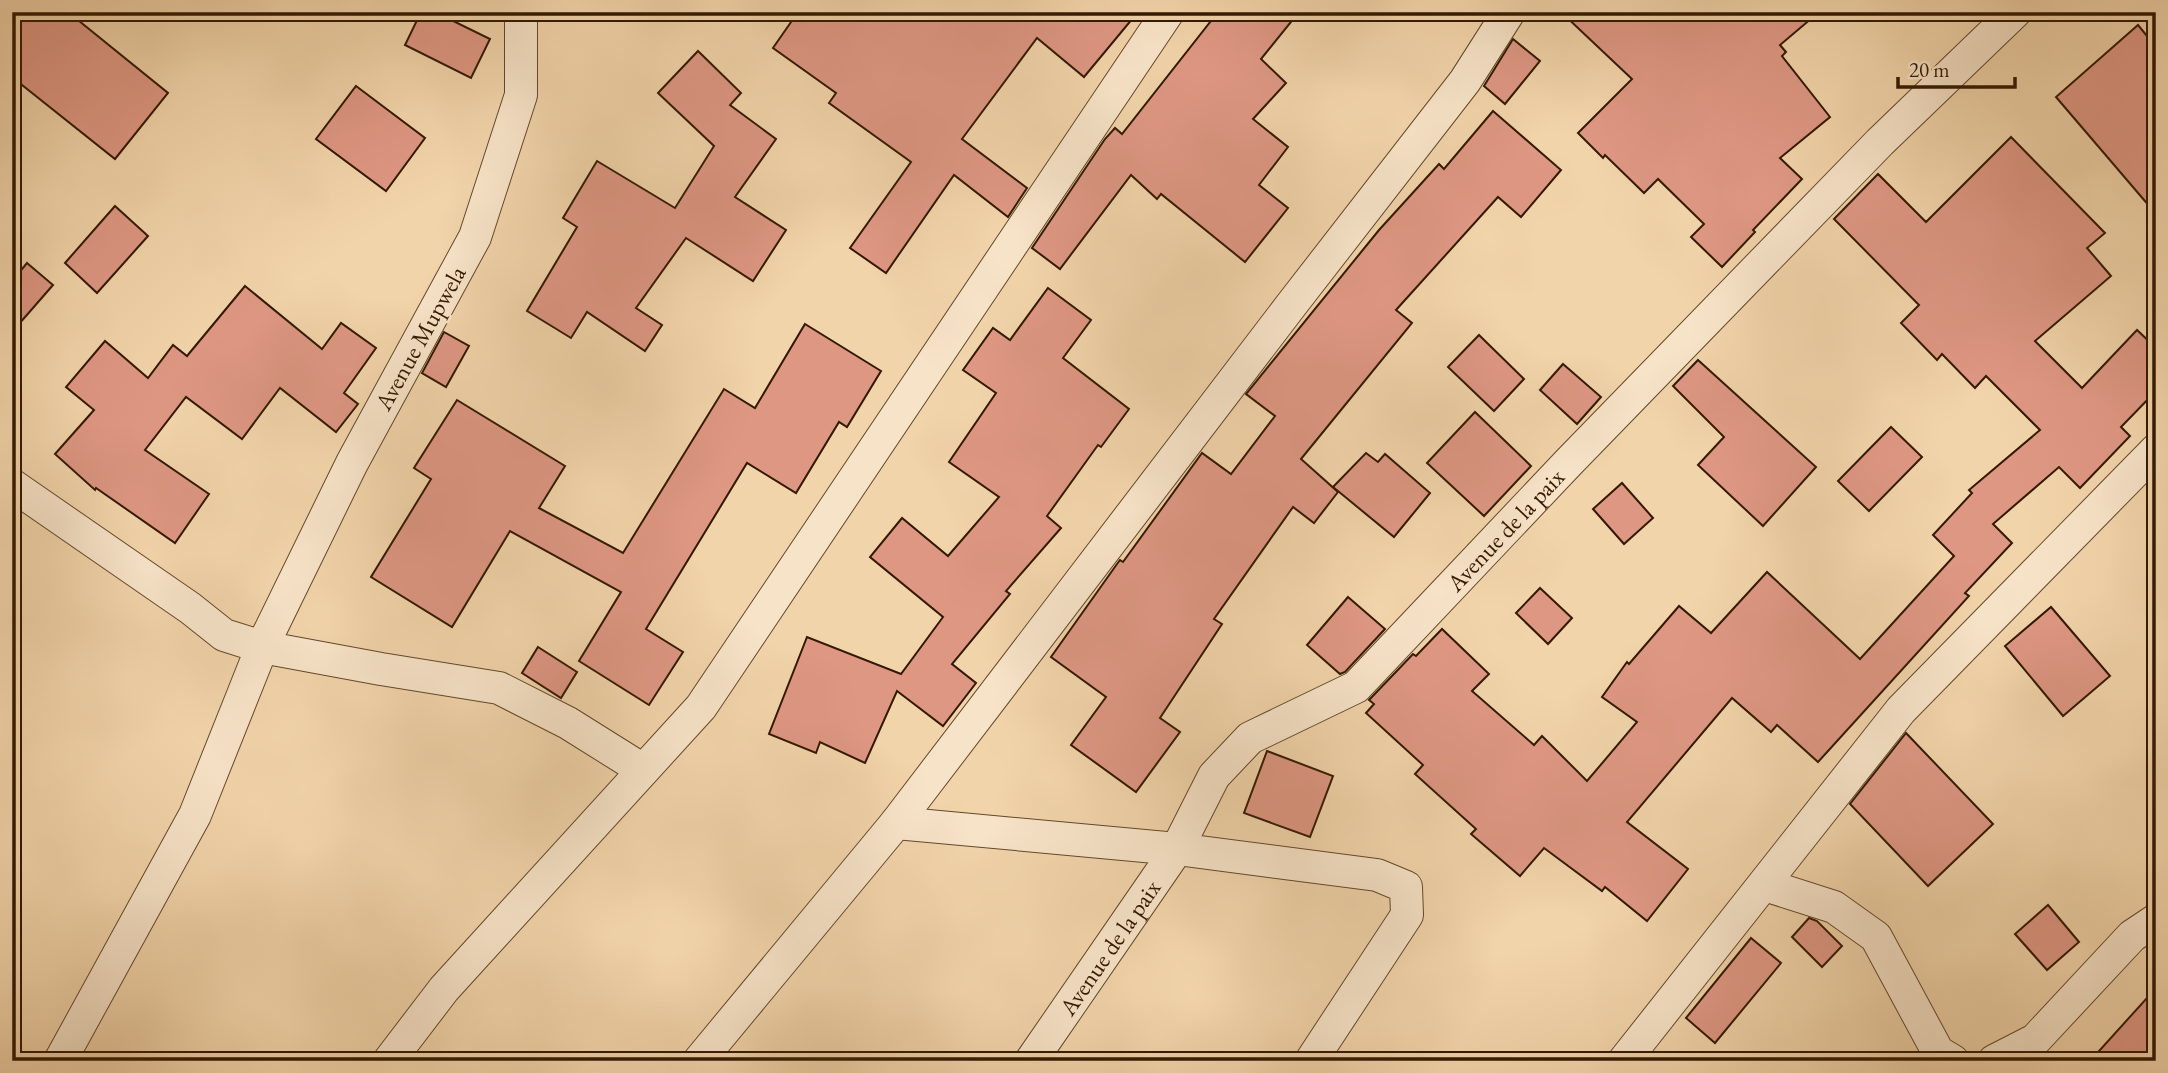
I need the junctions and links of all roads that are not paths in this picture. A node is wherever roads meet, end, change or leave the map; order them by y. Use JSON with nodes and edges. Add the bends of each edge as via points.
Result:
{"nodes":[{"id":1,"x":521,"y":12,"type":"edge"},
{"id":2,"x":1168,"y":12,"type":"edge"},
{"id":3,"x":1509,"y":12,"type":"edge"},
{"id":4,"x":2015,"y":12,"type":"edge"},
{"id":5,"x":2156,"y":450,"type":"edge"},
{"id":6,"x":12,"y":485,"type":"edge"},
{"id":7,"x":262,"y":647,"type":"junction"},
{"id":8,"x":643,"y":770,"type":"junction"},
{"id":9,"x":896,"y":823,"type":"junction"},
{"id":10,"x":1177,"y":849,"type":"junction"},
{"id":11,"x":1765,"y":885,"type":"junction"},
{"id":12,"x":2156,"y":920,"type":"edge"},
{"id":13,"x":60,"y":1061,"type":"edge"},
{"id":14,"x":389,"y":1061,"type":"edge"},
{"id":15,"x":699,"y":1061,"type":"edge"},
{"id":16,"x":1031,"y":1061,"type":"edge"},
{"id":17,"x":1311,"y":1061,"type":"edge"},
{"id":18,"x":1624,"y":1061,"type":"edge"},
{"id":19,"x":1953,"y":1061,"type":"edge"},
{"id":20,"x":1994,"y":1061,"type":"edge"}],
"edges":[{"from":1,"to":7,"type":"street","name":"Avenue Mupwela","via":[[521,95],[475,237],[352,463]]},
{"from":2,"to":8,"type":"street","via":[[701,707]]},
{"from":3,"to":9,"type":"street","via":[[1465,81]]},
{"from":4,"to":10,"type":"street","name":"Avenue de la paix","via":[[1880,142],[1356,687],[1250,738],[1214,776]]},
{"from":5,"to":11,"type":"street","via":[[1901,710]]},
{"from":6,"to":7,"type":"street","via":[[224,635]]},
{"from":7,"to":8,"type":"street","via":[[499,688],[568,723]]},
{"from":7,"to":13,"type":"street","name":"Avenue Mupwela","via":[[195,815]]},
{"from":8,"to":14,"type":"street","via":[[444,989]]},
{"from":9,"to":10,"type":"street"},
{"from":9,"to":15,"type":"street"},
{"from":10,"to":16,"type":"street","name":"Avenue de la paix"},
{"from":10,"to":17,"type":"street","via":[[1377,875],[1406,887],[1407,915]]},
{"from":11,"to":18,"type":"street"},
{"from":11,"to":19,"type":"street","via":[[1834,907],[1876,937],[1938,1052]]},
{"from":12,"to":20,"type":"street","via":[[2132,936],[2035,1040]]}]}
